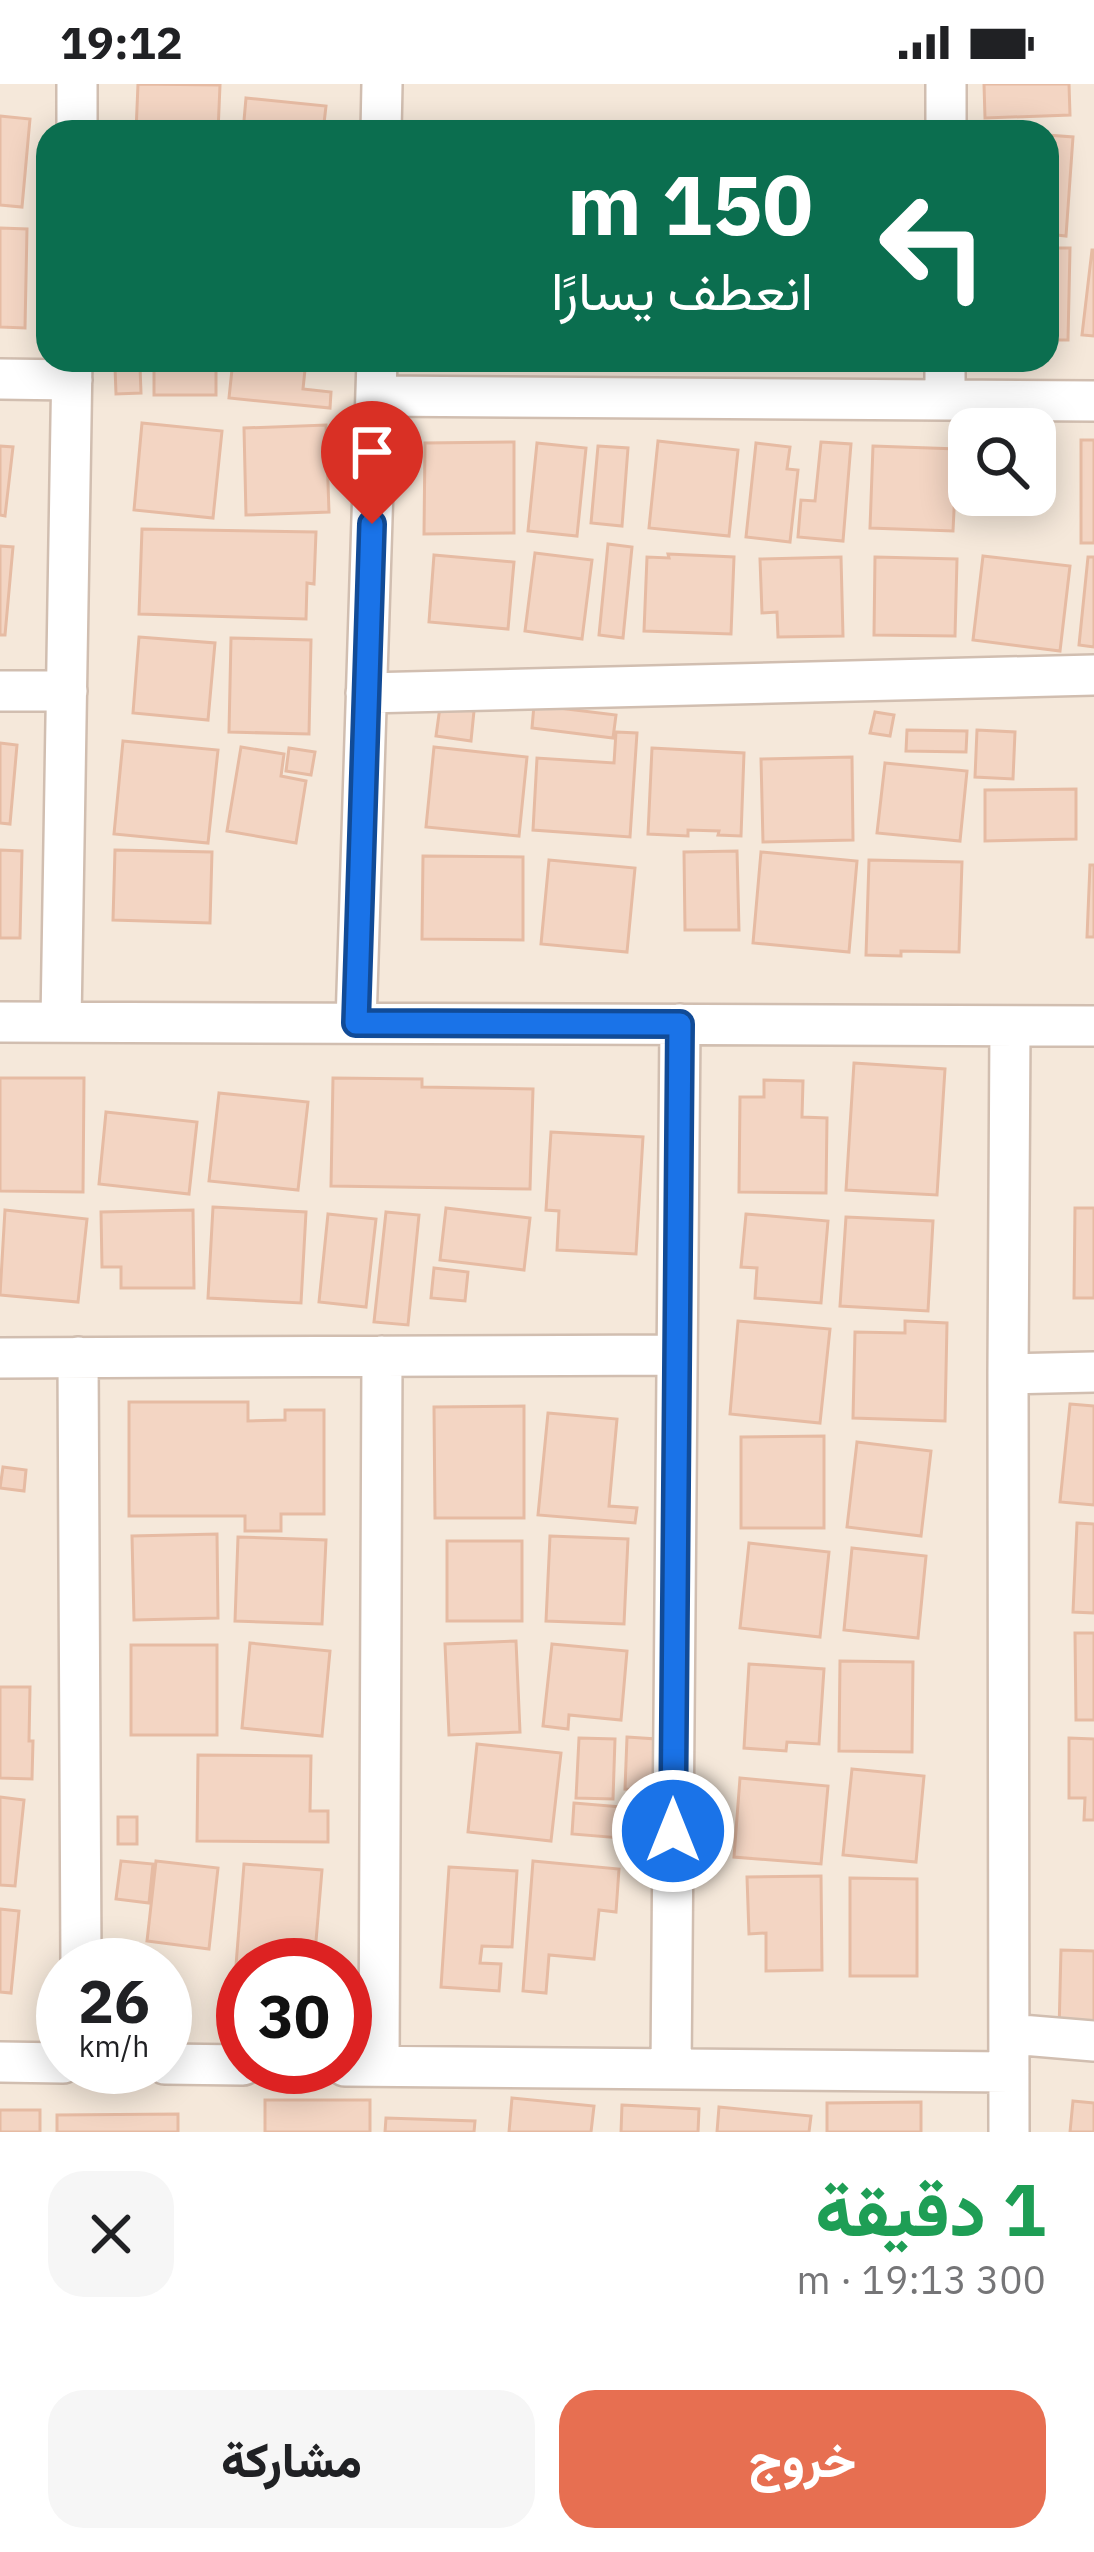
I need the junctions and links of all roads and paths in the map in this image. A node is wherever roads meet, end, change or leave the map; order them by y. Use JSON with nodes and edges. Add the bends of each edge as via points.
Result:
{"nodes":[{"id":1,"x":77,"y":84,"type":"edge"},
{"id":2,"x":382,"y":84,"type":"edge"},
{"id":3,"x":946,"y":84,"type":"edge"},
{"id":4,"x":76,"y":120,"type":"edge"},
{"id":5,"x":381,"y":120,"type":"edge"},
{"id":6,"x":946,"y":120,"type":"edge"},
{"id":7,"x":56,"y":372,"type":"edge"},
{"id":8,"x":72,"y":372,"type":"edge"},
{"id":9,"x":945,"y":372,"type":"edge"},
{"id":10,"x":376,"y":378,"type":"edge"},
{"id":11,"x":0,"y":379,"type":"edge"},
{"id":12,"x":945,"y":400,"type":"junction"},
{"id":13,"x":1094,"y":401,"type":"edge"},
{"id":14,"x":1094,"y":675,"type":"edge"},
{"id":15,"x":67,"y":691,"type":"junction"},
{"id":16,"x":0,"y":692,"type":"edge"},
{"id":17,"x":366,"y":693,"type":"junction"},
{"id":18,"x":0,"y":1022,"type":"edge"},
{"id":19,"x":61,"y":1022,"type":"junction"},
{"id":20,"x":356,"y":1023,"type":"junction"},
{"id":21,"x":680,"y":1024,"type":"junction"},
{"id":22,"x":1010,"y":1026,"type":"junction"},
{"id":23,"x":1094,"y":1026,"type":"edge"},
{"id":24,"x":677,"y":1355,"type":"junction"},
{"id":25,"x":382,"y":1356,"type":"junction"},
{"id":26,"x":79,"y":1357,"type":"junction"},
{"id":27,"x":0,"y":1358,"type":"edge"},
{"id":28,"x":1094,"y":1372,"type":"edge"},
{"id":29,"x":1008,"y":1374,"type":"junction"},
{"id":30,"x":81,"y":1938,"type":"edge"},
{"id":31,"x":366,"y":1938,"type":"edge"},
{"id":32,"x":1094,"y":2041,"type":"edge"},
{"id":33,"x":1010,"y":2053,"type":"junction"},
{"id":34,"x":0,"y":2062,"type":"edge"},
{"id":35,"x":36,"y":2063,"type":"edge"},
{"id":36,"x":372,"y":2066,"type":"edge"},
{"id":37,"x":671,"y":2069,"type":"junction"},
{"id":38,"x":1009,"y":2132,"type":"edge"}],
"edges":[{"from":1,"to":4,"type":"street"},
{"from":2,"to":5,"type":"street"},
{"from":3,"to":6,"type":"street"},
{"from":7,"to":11,"type":"street"},
{"from":8,"to":15,"type":"street"},
{"from":9,"to":12,"type":"street"},
{"from":10,"to":12,"type":"street"},
{"from":10,"to":17,"type":"street"},
{"from":12,"to":13,"type":"street"},
{"from":14,"to":17,"type":"street"},
{"from":15,"to":16,"type":"street"},
{"from":15,"to":19,"type":"street"},
{"from":17,"to":20,"type":"street"},
{"from":18,"to":19,"type":"street"},
{"from":19,"to":20,"type":"street"},
{"from":20,"to":21,"type":"street"},
{"from":21,"to":22,"type":"street"},
{"from":21,"to":24,"type":"street"},
{"from":22,"to":23,"type":"street"},
{"from":22,"to":29,"type":"street"},
{"from":24,"to":25,"type":"street"},
{"from":24,"to":37,"type":"street"},
{"from":25,"to":26,"type":"street"},
{"from":25,"to":31,"type":"street"},
{"from":26,"to":27,"type":"street"},
{"from":26,"to":30,"type":"street"},
{"from":28,"to":29,"type":"street"},
{"from":29,"to":33,"type":"street"},
{"from":32,"to":33,"type":"street"},
{"from":33,"to":37,"type":"street"},
{"from":33,"to":38,"type":"street"},
{"from":34,"to":35,"type":"street"},
{"from":36,"to":37,"type":"street"}]}
